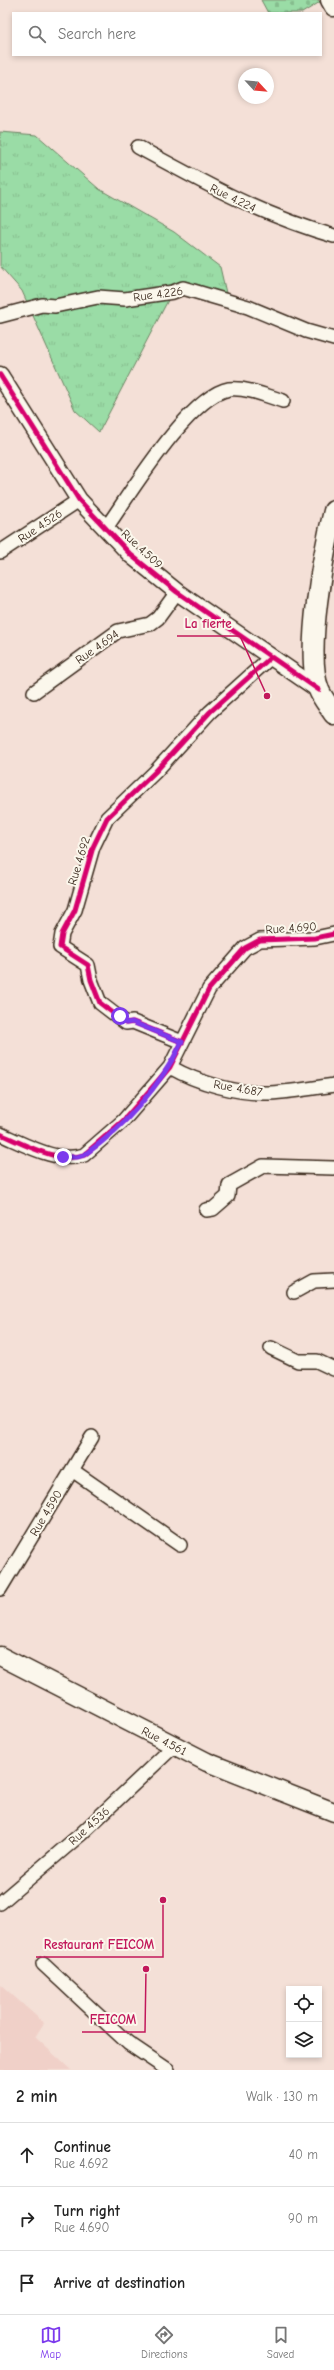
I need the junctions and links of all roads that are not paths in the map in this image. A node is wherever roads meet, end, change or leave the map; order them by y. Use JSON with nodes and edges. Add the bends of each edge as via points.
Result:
{"nodes":[{"id":1,"x":330,"y":0,"type":"edge"},
{"id":2,"x":334,"y":7,"type":"edge"},
{"id":3,"x":138,"y":147,"type":"dead end"},
{"id":4,"x":334,"y":236,"type":"edge"},
{"id":5,"x":0,"y":316,"type":"edge"},
{"id":6,"x":334,"y":339,"type":"edge"},
{"id":7,"x":0,"y":374,"type":"edge"},
{"id":8,"x":283,"y":401,"type":"dead end"},
{"id":9,"x":79,"y":500,"type":"junction"},
{"id":10,"x":334,"y":511,"type":"edge"},
{"id":11,"x":106,"y":528,"type":"junction"},
{"id":12,"x":0,"y":552,"type":"edge"},
{"id":13,"x":177,"y":592,"type":"junction"},
{"id":14,"x":271,"y":657,"type":"junction"},
{"id":15,"x":319,"y":690,"type":"junction"},
{"id":16,"x":34,"y":692,"type":"dead end"},
{"id":17,"x":334,"y":714,"type":"edge"},
{"id":18,"x":334,"y":934,"type":"edge"},
{"id":19,"x":182,"y":1042,"type":"junction"},
{"id":20,"x":170,"y":1067,"type":"junction"},
{"id":21,"x":334,"y":1085,"type":"edge"},
{"id":22,"x":0,"y":1134,"type":"edge"},
{"id":23,"x":334,"y":1168,"type":"edge"},
{"id":24,"x":206,"y":1210,"type":"dead end"},
{"id":25,"x":334,"y":1280,"type":"edge"},
{"id":26,"x":294,"y":1292,"type":"dead end"},
{"id":27,"x":271,"y":1348,"type":"dead end"},
{"id":28,"x":334,"y":1369,"type":"edge"},
{"id":29,"x":92,"y":1437,"type":"dead end"},
{"id":30,"x":72,"y":1470,"type":"junction"},
{"id":31,"x":180,"y":1545,"type":"dead end"},
{"id":32,"x":0,"y":1589,"type":"edge"},
{"id":33,"x":0,"y":1656,"type":"edge"},
{"id":34,"x":174,"y":1746,"type":"junction"},
{"id":35,"x":334,"y":1812,"type":"edge"},
{"id":36,"x":0,"y":1903,"type":"edge"},
{"id":37,"x":43,"y":1964,"type":"dead end"},
{"id":38,"x":168,"y":2070,"type":"edge"}],
"edges":[{"from":1,"to":2,"type":"main road"},
{"from":3,"to":4,"type":"street","name":"Rue 4.224","via":[[258,210],[291,224]]},
{"from":5,"to":6,"type":"street","name":"Rue 4.226","via":[[42,305],[55,306],[98,297],[125,299],[183,288],[248,307],[306,331]]},
{"from":7,"to":9,"type":"street","name":"Rue 4.509"},
{"from":8,"to":11,"type":"street","via":[[229,389],[205,401],[174,433]]},
{"from":9,"to":11,"type":"street","name":"Rue 4.509"},
{"from":9,"to":12,"type":"street","name":"Rue 4.526"},
{"from":10,"to":15,"type":"main road","via":[[314,636],[314,663]]},
{"from":11,"to":13,"type":"street","name":"Rue 4.509","via":[[141,565]]},
{"from":13,"to":14,"type":"street","name":"Rue 4.509"},
{"from":13,"to":16,"type":"street","name":"Rue 4.694","via":[[158,618],[150,624],[118,631]]},
{"from":14,"to":15,"type":"street","name":"Rue 4.509"},
{"from":14,"to":19,"type":"street","name":"Rue 4.692","via":[[210,712],[155,772],[107,818],[93,846],[75,910],[62,934],[60,947],[88,966],[100,1003],[126,1023],[132,1022]]},
{"from":15,"to":17,"type":"main road"},
{"from":18,"to":19,"type":"street","name":"Rue 4.690","via":[[315,938],[260,940],[252,943],[209,989]]},
{"from":19,"to":20,"type":"street","name":"Rue 4.690"},
{"from":20,"to":21,"type":"street","name":"Rue 4.687","via":[[186,1076],[248,1092],[269,1093]]},
{"from":20,"to":22,"type":"street","name":"Rue 4.690","via":[[123,1121],[84,1155],[63,1157]]},
{"from":23,"to":24,"type":"street","via":[[263,1166],[229,1185],[228,1196],[213,1209]]},
{"from":25,"to":26,"type":"street","via":[[314,1281]]},
{"from":27,"to":28,"type":"street","via":[[298,1361],[317,1361]]},
{"from":29,"to":30,"type":"street","name":"Rue 4.590"},
{"from":30,"to":31,"type":"street"},
{"from":30,"to":32,"type":"street","name":"Rue 4.590"},
{"from":33,"to":34,"type":"main road","name":"Rue 4.561"},
{"from":34,"to":35,"type":"main road","name":"Rue 4.561","via":[[207,1762]]},
{"from":34,"to":36,"type":"street","name":"Rue 4.536","via":[[81,1834]]},
{"from":37,"to":38,"type":"street","via":[[128,2043]]}]}
